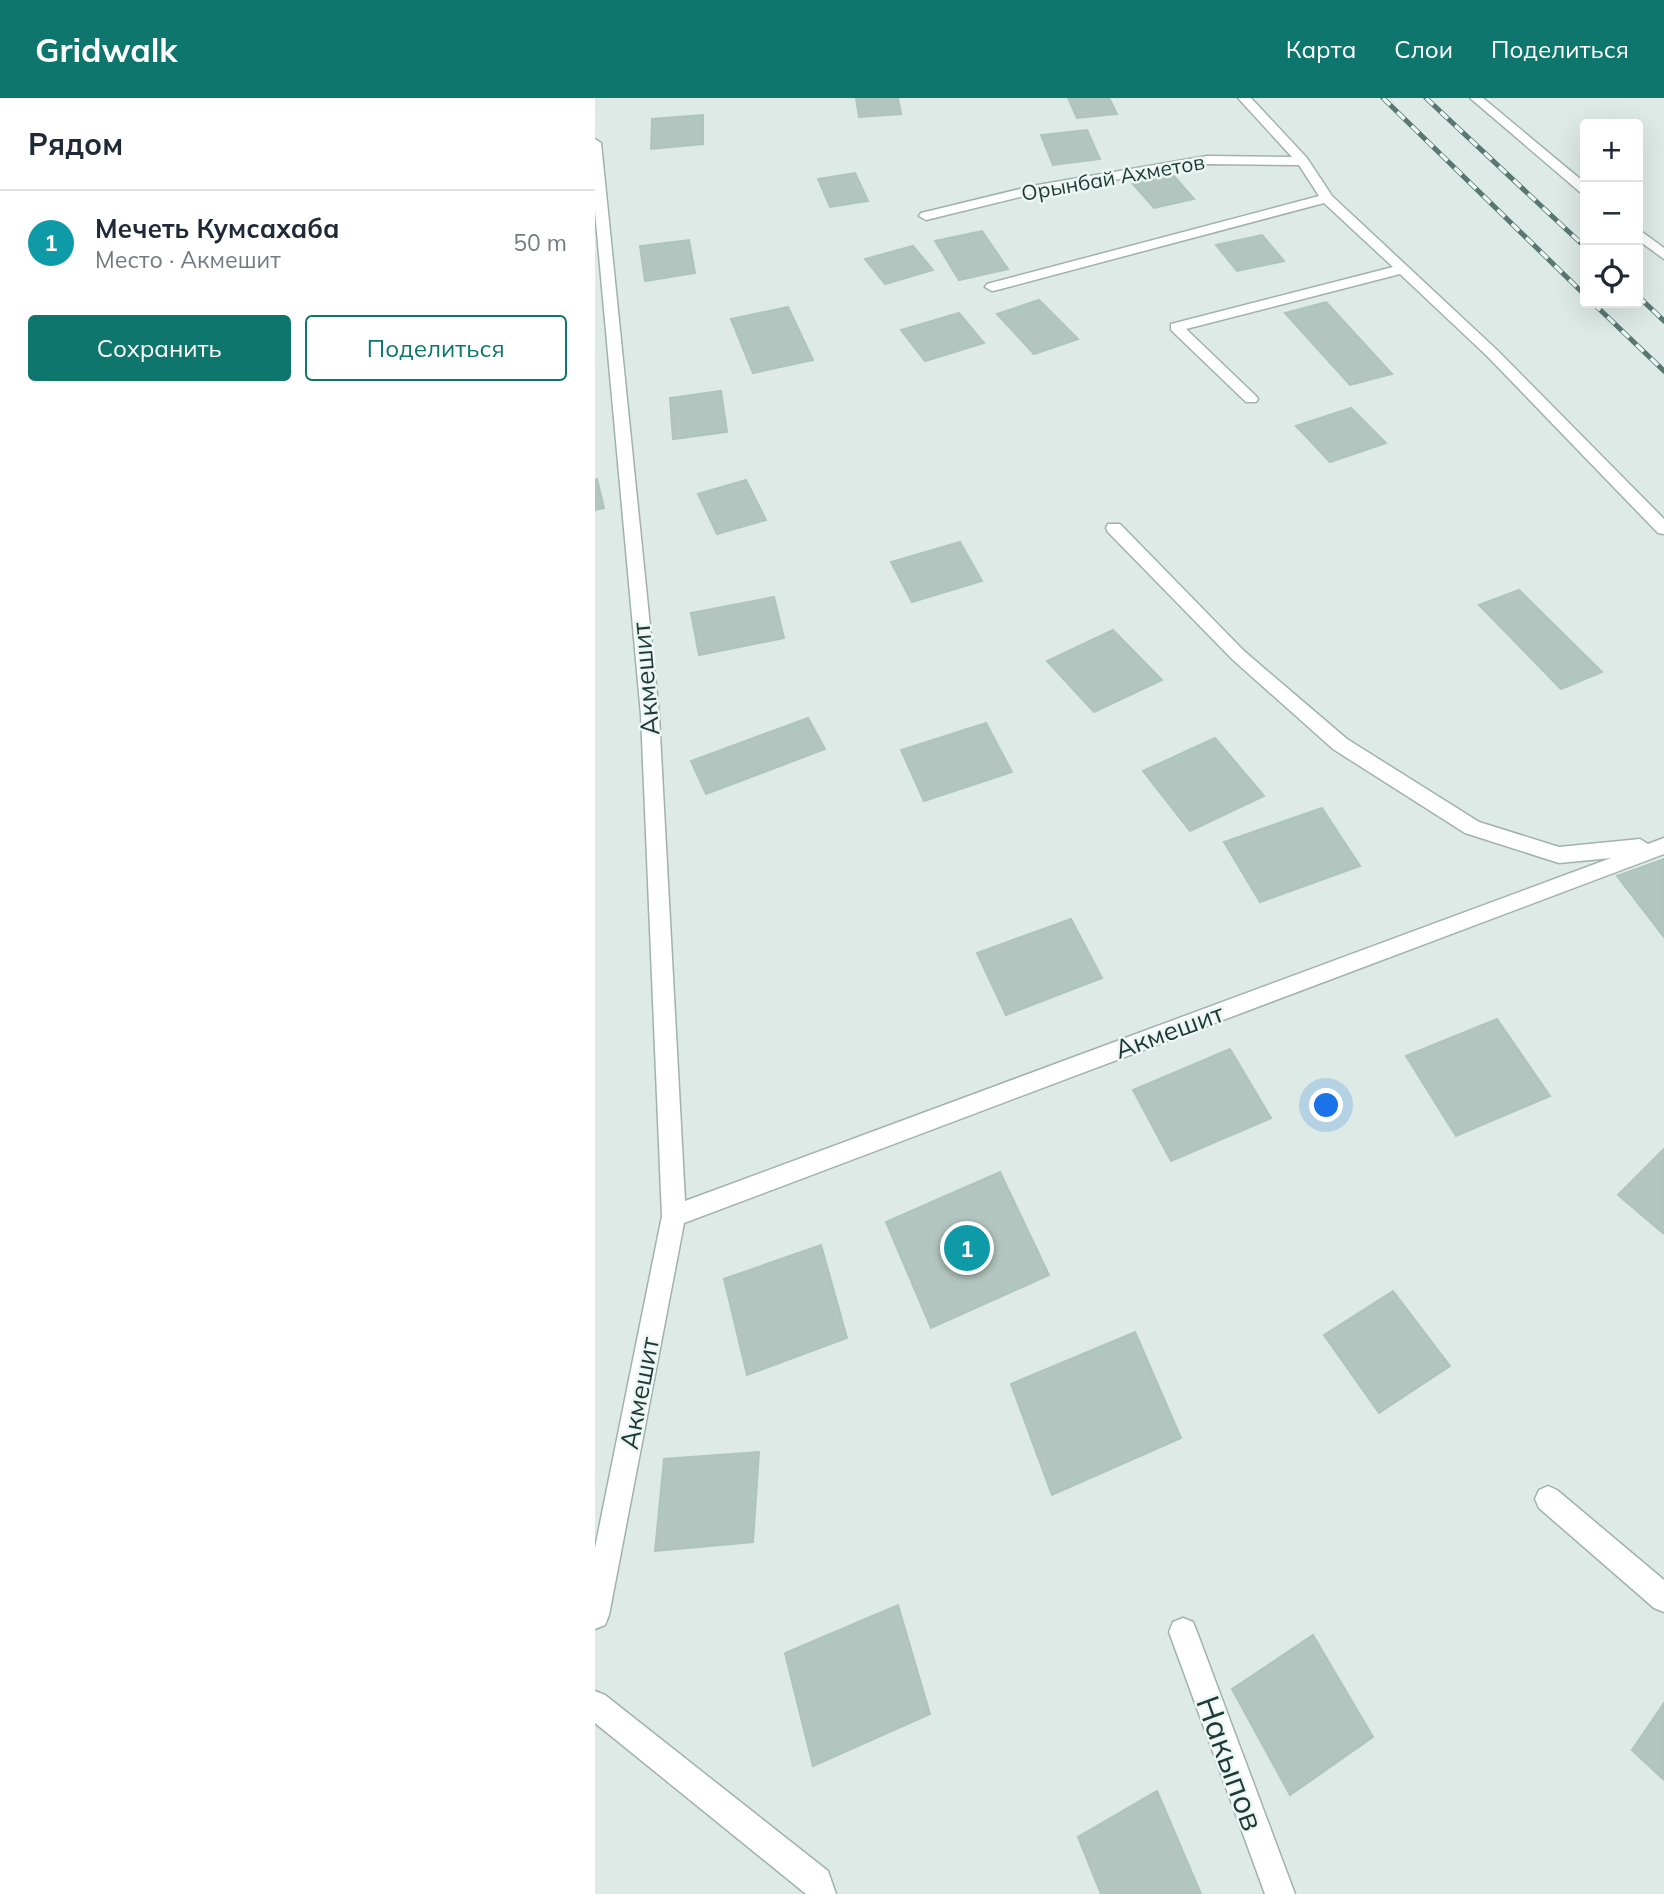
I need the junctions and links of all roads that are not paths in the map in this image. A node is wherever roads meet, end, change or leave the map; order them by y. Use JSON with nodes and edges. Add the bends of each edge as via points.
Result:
{"nodes":[{"id":1,"x":1244,"y":98,"type":"edge"},
{"id":2,"x":1476,"y":98,"type":"edge"},
{"id":3,"x":595,"y":143,"type":"edge"},
{"id":4,"x":1303,"y":161,"type":"junction"},
{"id":5,"x":1580,"y":186,"type":"edge"},
{"id":6,"x":1327,"y":198,"type":"junction"},
{"id":7,"x":926,"y":216,"type":"dead end"},
{"id":8,"x":1643,"y":237,"type":"edge"},
{"id":9,"x":1664,"y":256,"type":"edge"},
{"id":10,"x":1402,"y":270,"type":"junction"},
{"id":11,"x":992,"y":287,"type":"dead end"},
{"id":12,"x":1251,"y":399,"type":"dead end"},
{"id":13,"x":1114,"y":528,"type":"dead end"},
{"id":14,"x":1664,"y":529,"type":"edge"},
{"id":15,"x":1664,"y":845,"type":"edge"},
{"id":16,"x":674,"y":1216,"type":"junction"},
{"id":17,"x":1548,"y":1499,"type":"dead end"},
{"id":18,"x":599,"y":1570,"type":"edge"},
{"id":19,"x":1664,"y":1598,"type":"edge"},
{"id":20,"x":595,"y":1615,"type":"edge"},
{"id":21,"x":1182,"y":1632,"type":"dead end"},
{"id":22,"x":595,"y":1704,"type":"edge"},
{"id":23,"x":821,"y":1894,"type":"edge"},
{"id":24,"x":1280,"y":1894,"type":"edge"}],
"edges":[{"from":1,"to":4,"type":"street"},
{"from":2,"to":5,"type":"street"},
{"from":3,"to":16,"type":"street","name":"Акмешит","via":[[650,715]]},
{"from":4,"to":6,"type":"street"},
{"from":4,"to":7,"type":"street","name":"Орынбай Ахметов","via":[[1207,160],[1032,190]]},
{"from":6,"to":10,"type":"street"},
{"from":6,"to":11,"type":"street"},
{"from":8,"to":9,"type":"street"},
{"from":10,"to":12,"type":"street","via":[[1176,327]]},
{"from":10,"to":14,"type":"street","via":[[1492,353]]},
{"from":13,"to":15,"type":"street","name":"Акмешит","via":[[1238,655],[1340,744],[1472,828],[1559,855]]},
{"from":15,"to":16,"type":"street","name":"Акмешит"},
{"from":16,"to":18,"type":"street","name":"Акмешит"},
{"from":17,"to":19,"type":"street"},
{"from":18,"to":20,"type":"street","name":"Акмешит"},
{"from":21,"to":24,"type":"street","name":"Накыпов"},
{"from":22,"to":23,"type":"street","via":[[817,1882]]}]}
